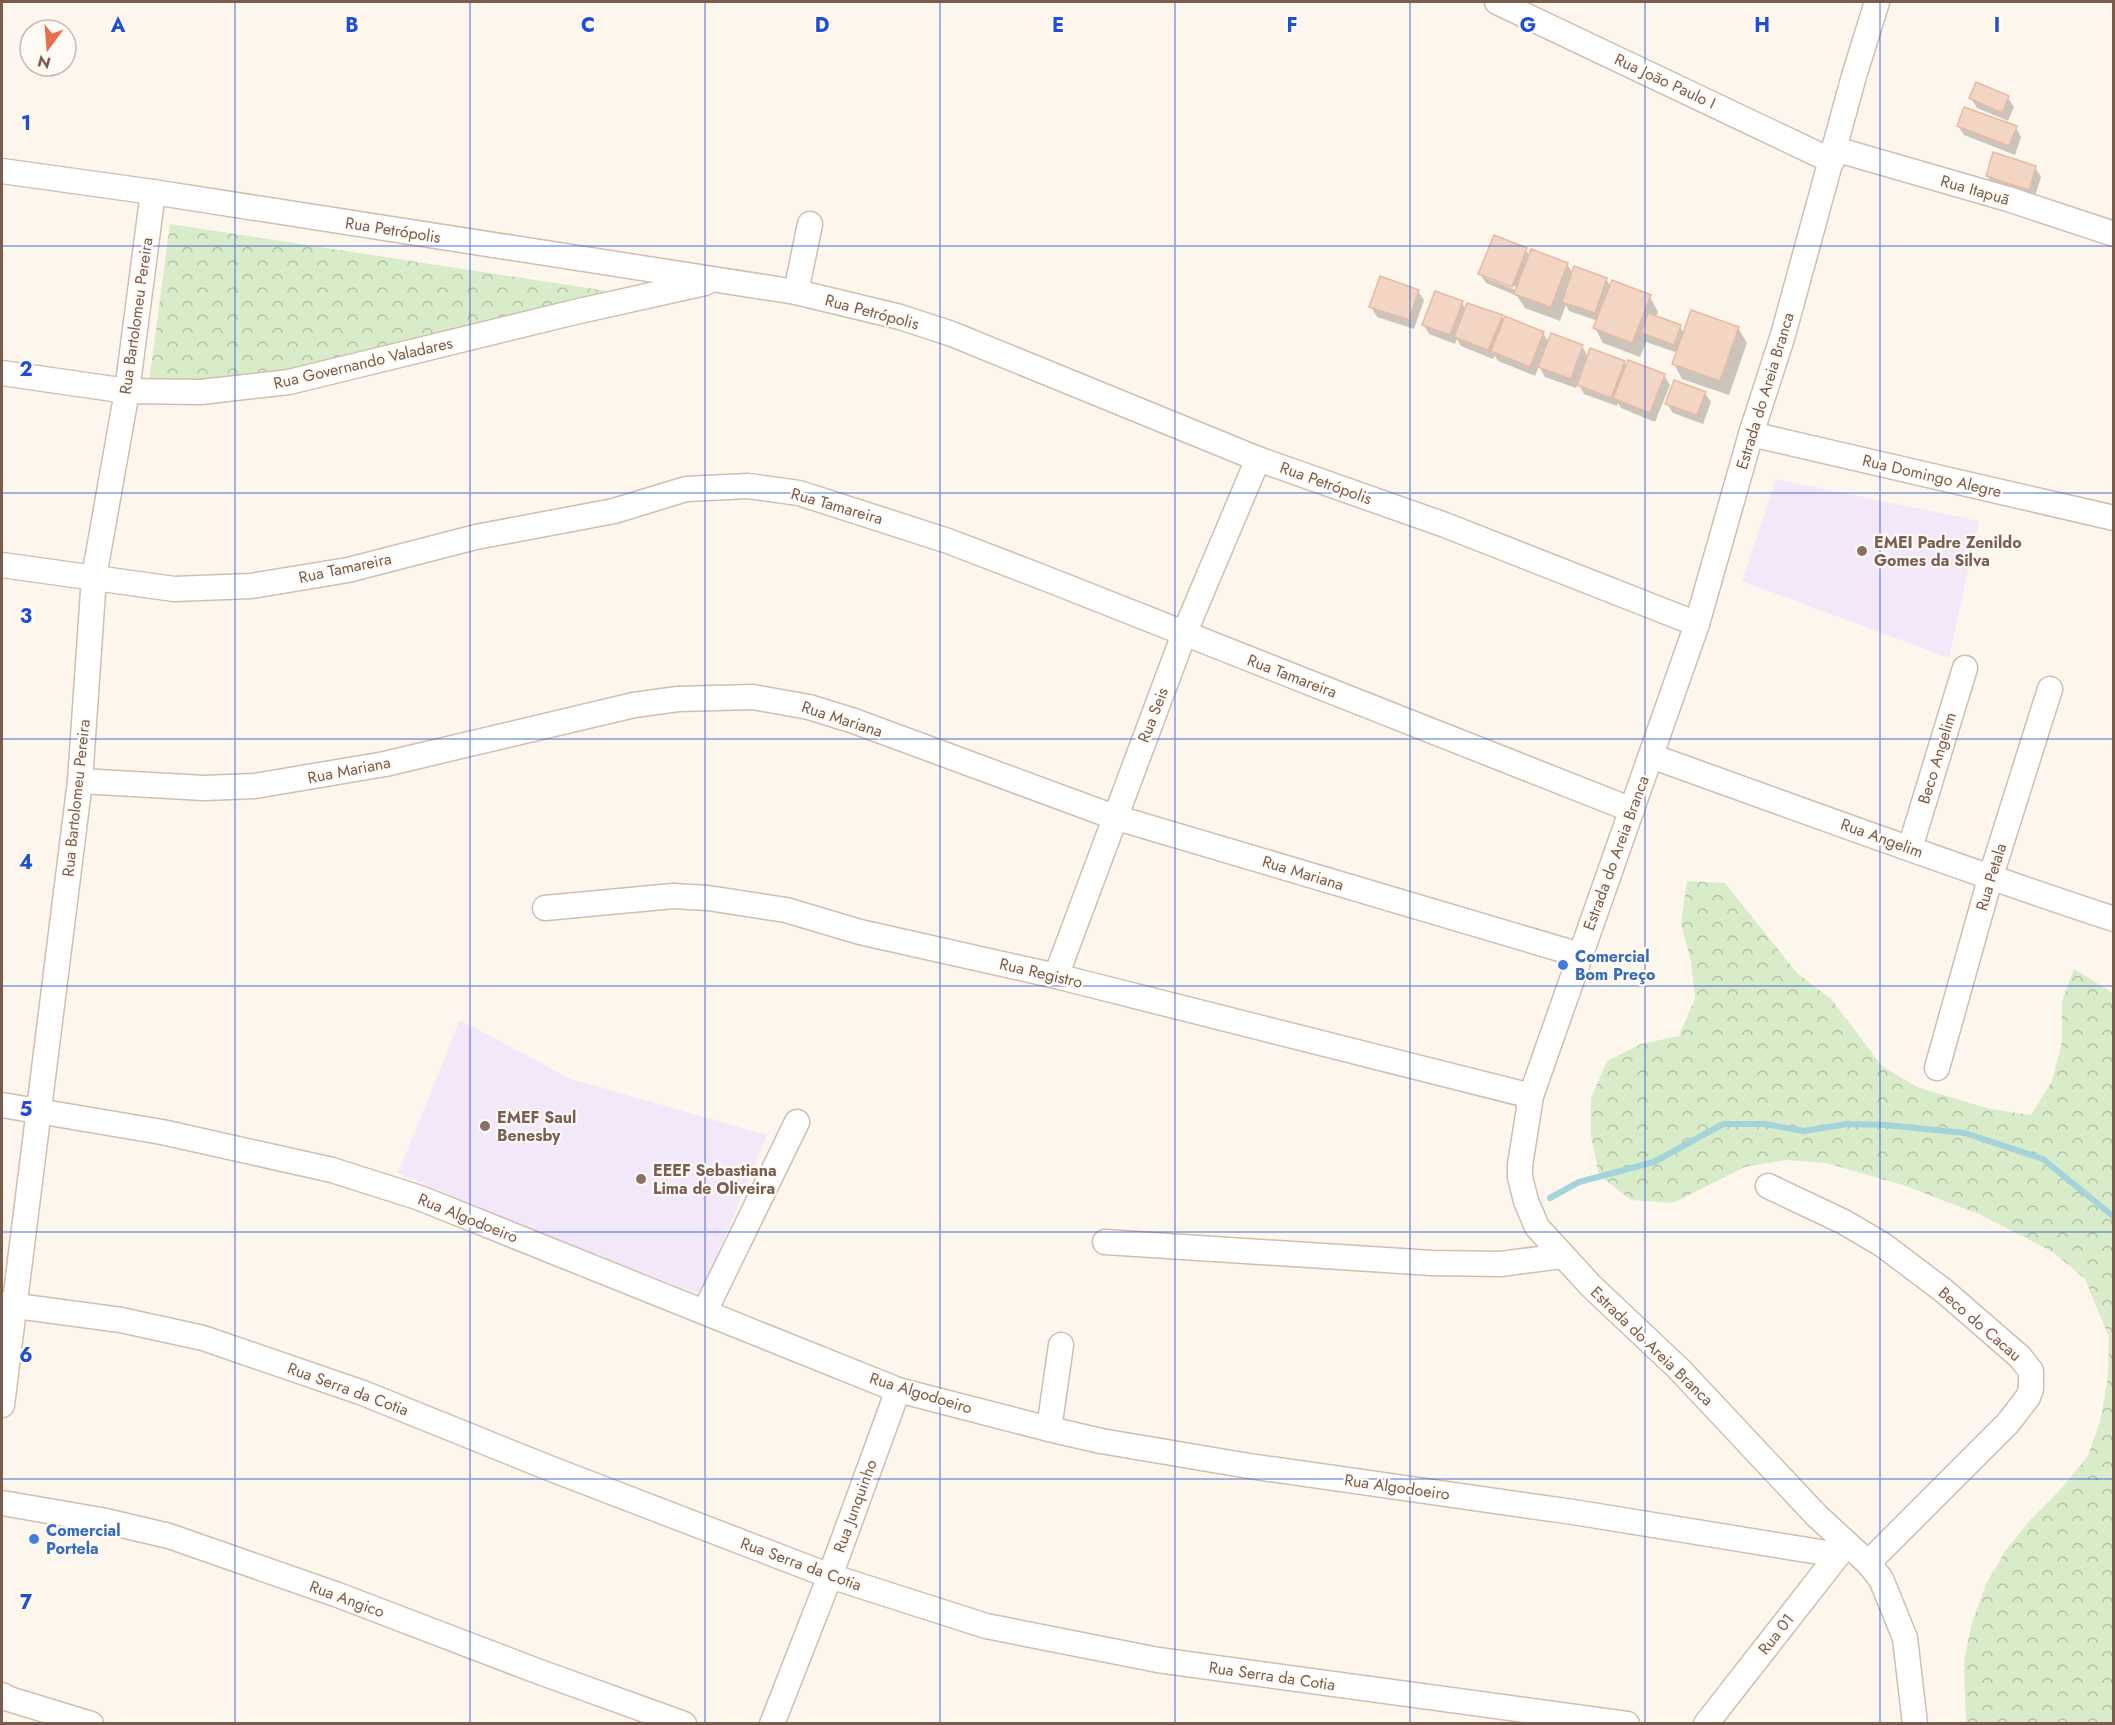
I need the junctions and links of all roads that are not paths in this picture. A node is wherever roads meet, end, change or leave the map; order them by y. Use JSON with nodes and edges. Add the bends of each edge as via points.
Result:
{"nodes":[{"id":1,"x":1497,"y":2,"type":"edge"},
{"id":2,"x":1877,"y":2,"type":"edge"},
{"id":3,"x":1834,"y":155,"type":"junction"},
{"id":4,"x":2,"y":171,"type":"edge"},
{"id":5,"x":153,"y":192,"type":"junction"},
{"id":6,"x":810,"y":224,"type":"dead end"},
{"id":7,"x":2114,"y":234,"type":"edge"},
{"id":8,"x":719,"y":280,"type":"junction"},
{"id":9,"x":796,"y":292,"type":"junction"},
{"id":10,"x":2,"y":373,"type":"edge"},
{"id":11,"x":127,"y":391,"type":"junction"},
{"id":12,"x":1751,"y":434,"type":"junction"},
{"id":13,"x":1258,"y":459,"type":"junction"},
{"id":14,"x":2114,"y":519,"type":"edge"},
{"id":15,"x":2,"y":565,"type":"edge"},
{"id":16,"x":94,"y":578,"type":"junction"},
{"id":17,"x":1697,"y":624,"type":"junction"},
{"id":18,"x":1184,"y":634,"type":"junction"},
{"id":19,"x":1965,"y":668,"type":"dead end"},
{"id":20,"x":2050,"y":689,"type":"dead end"},
{"id":21,"x":1651,"y":756,"type":"junction"},
{"id":22,"x":80,"y":781,"type":"junction"},
{"id":23,"x":1632,"y":810,"type":"junction"},
{"id":24,"x":1114,"y":817,"type":"junction"},
{"id":25,"x":1910,"y":848,"type":"junction"},
{"id":26,"x":1990,"y":879,"type":"junction"},
{"id":27,"x":545,"y":908,"type":"dead end"},
{"id":28,"x":2114,"y":919,"type":"edge"},
{"id":29,"x":1580,"y":955,"type":"junction"},
{"id":30,"x":1056,"y":976,"type":"junction"},
{"id":31,"x":1937,"y":1068,"type":"dead end"},
{"id":32,"x":1532,"y":1096,"type":"junction"},
{"id":33,"x":2,"y":1106,"type":"edge"},
{"id":34,"x":38,"y":1110,"type":"junction"},
{"id":35,"x":797,"y":1122,"type":"dead end"},
{"id":36,"x":1768,"y":1186,"type":"dead end"},
{"id":37,"x":1105,"y":1242,"type":"dead end"},
{"id":38,"x":1562,"y":1256,"type":"junction"},
{"id":39,"x":8,"y":1305,"type":"edge"},
{"id":40,"x":705,"y":1311,"type":"junction"},
{"id":41,"x":1061,"y":1345,"type":"dead end"},
{"id":42,"x":898,"y":1390,"type":"junction"},
{"id":43,"x":2,"y":1405,"type":"edge"},
{"id":44,"x":1049,"y":1430,"type":"junction"},
{"id":45,"x":2,"y":1503,"type":"edge"},
{"id":46,"x":1842,"y":1550,"type":"junction"},
{"id":47,"x":1868,"y":1563,"type":"junction"},
{"id":48,"x":830,"y":1576,"type":"junction"},
{"id":49,"x":2,"y":1695,"type":"edge"},
{"id":50,"x":91,"y":1724,"type":"edge"},
{"id":51,"x":684,"y":1724,"type":"edge"},
{"id":52,"x":772,"y":1724,"type":"edge"},
{"id":53,"x":1627,"y":1724,"type":"edge"},
{"id":54,"x":1706,"y":1724,"type":"edge"},
{"id":55,"x":1915,"y":1724,"type":"edge"}],
"edges":[{"from":1,"to":3,"type":"street","name":"Rua João Paulo I"},
{"from":2,"to":3,"type":"street","name":"Estrada do Areia Branca"},
{"from":3,"to":7,"type":"street","name":"Rua Itapuã","via":[[2008,199]]},
{"from":3,"to":12,"type":"street","name":"Estrada do Areia Branca"},
{"from":4,"to":5,"type":"street","name":"Rua Petrópolis"},
{"from":5,"to":8,"type":"street","name":"Rua Petrópolis"},
{"from":5,"to":11,"type":"street","name":"Rua Bartolomeu Pereira"},
{"from":6,"to":9,"type":"street"},
{"from":8,"to":9,"type":"street","name":"Rua Petrópolis"},
{"from":8,"to":11,"type":"street","name":"Rua Governando Valadares","via":[[289,382],[201,392]]},
{"from":9,"to":13,"type":"street","name":"Rua Petrópolis","via":[[952,334]]},
{"from":10,"to":11,"type":"street","name":"Rua Governando Valadares"},
{"from":11,"to":16,"type":"street","name":"Rua Bartolomeu Pereira"},
{"from":12,"to":14,"type":"street","name":"Rua Domingo Alegre"},
{"from":12,"to":17,"type":"street","name":"Estrada do Areia Branca"},
{"from":13,"to":17,"type":"street","name":"Rua Petrópolis","via":[[1445,525]]},
{"from":13,"to":18,"type":"street","name":"Rua Seis"},
{"from":15,"to":16,"type":"street","name":"Rua Tamareira"},
{"from":16,"to":18,"type":"street","name":"Rua Tamareira","via":[[174,589],[251,586],[348,570],[476,537],[614,511],[686,489],[748,486],[800,493],[937,537]]},
{"from":16,"to":22,"type":"street","name":"Rua Bartolomeu Pereira"},
{"from":17,"to":21,"type":"street","name":"Estrada do Areia Branca"},
{"from":18,"to":23,"type":"street","name":"Rua Tamareira"},
{"from":18,"to":24,"type":"street","name":"Rua Seis"},
{"from":19,"to":25,"type":"street","name":"Beco Angelim"},
{"from":20,"to":26,"type":"street","name":"Rua Petala"},
{"from":21,"to":23,"type":"street","name":"Estrada do Areia Branca"},
{"from":21,"to":25,"type":"street","name":"Rua Angelim"},
{"from":22,"to":24,"type":"street","name":"Rua Mariana","via":[[204,788],[255,786],[386,764],[634,705],[678,699],[753,697],[809,707]]},
{"from":22,"to":34,"type":"street","name":"Rua Bartolomeu Pereira"},
{"from":23,"to":29,"type":"street","name":"Estrada do Areia Branca"},
{"from":24,"to":29,"type":"street","name":"Rua Mariana"},
{"from":24,"to":30,"type":"street","name":"Rua Seis"},
{"from":25,"to":26,"type":"street","name":"Rua Angelim"},
{"from":26,"to":28,"type":"street","name":"Rua Angelim"},
{"from":26,"to":31,"type":"street","name":"Rua Petala"},
{"from":27,"to":30,"type":"street","name":"Rua Registro","via":[[673,896],[708,898],[786,910],[860,932]]},
{"from":29,"to":32,"type":"street","name":"Estrada do Areia Branca"},
{"from":30,"to":32,"type":"street","name":"Rua Registro"},
{"from":32,"to":38,"type":"street","name":"Estrada do Areia Branca","via":[[1520,1165],[1521,1185],[1537,1227]]},
{"from":33,"to":34,"type":"street","name":"Rua Algodoeiro"},
{"from":34,"to":39,"type":"street","name":"Rua Bartolomeu Pereira"},
{"from":34,"to":40,"type":"street","name":"Rua Algodoeiro","via":[[162,1132],[332,1170],[420,1198]]},
{"from":35,"to":40,"type":"street"},
{"from":36,"to":47,"type":"street","name":"Beco do Cacau","via":[[1883,1245],[1944,1291],[2031,1371],[2028,1397],[2008,1423]]},
{"from":37,"to":38,"type":"street","via":[[1432,1263],[1502,1264]]},
{"from":38,"to":46,"type":"street","name":"Estrada do Areia Branca","via":[[1679,1369],[1816,1515]]},
{"from":39,"to":43,"type":"street","name":"Rua Bartolomeu Pereira"},
{"from":39,"to":48,"type":"street","name":"Rua Serra da Cotia","via":[[121,1320],[203,1338],[363,1393]]},
{"from":40,"to":42,"type":"street","name":"Rua Algodoeiro"},
{"from":41,"to":44,"type":"street"},
{"from":42,"to":44,"type":"street","name":"Rua Algodoeiro"},
{"from":42,"to":48,"type":"street","name":"Rua Junquinho"},
{"from":44,"to":46,"type":"street","name":"Rua Algodoeiro","via":[[1249,1466]]},
{"from":45,"to":51,"type":"street","name":"Rua Angico","via":[[169,1536]]},
{"from":46,"to":47,"type":"street","name":"Estrada do Areia Branca"},
{"from":46,"to":54,"type":"street","name":"Rua 01"},
{"from":47,"to":55,"type":"street","name":"Estrada do Areia Branca","via":[[1881,1579],[1902,1628]]},
{"from":48,"to":52,"type":"street","name":"Rua Junquinho"},
{"from":48,"to":53,"type":"street","name":"Rua Serra da Cotia","via":[[986,1626],[1158,1660]]},
{"from":49,"to":50,"type":"street"}]}
